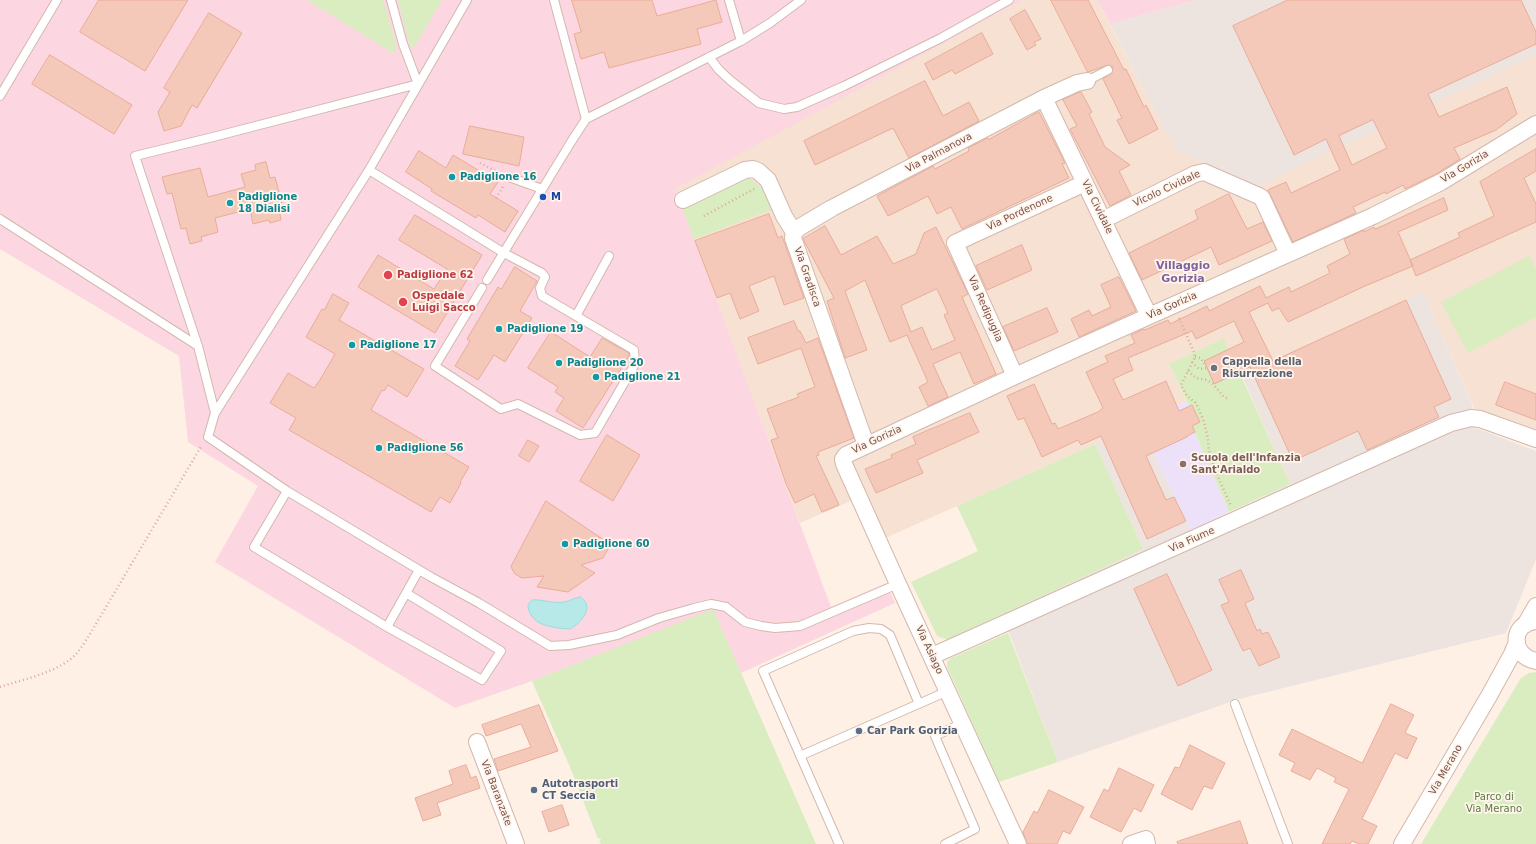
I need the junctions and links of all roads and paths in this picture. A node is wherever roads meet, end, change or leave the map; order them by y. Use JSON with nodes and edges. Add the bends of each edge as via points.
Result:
{"nodes":[{"id":1,"x":57,"y":0,"type":"edge"},
{"id":2,"x":391,"y":0,"type":"edge"},
{"id":3,"x":467,"y":0,"type":"edge"},
{"id":4,"x":554,"y":0,"type":"edge"},
{"id":5,"x":729,"y":0,"type":"edge"},
{"id":6,"x":801,"y":0,"type":"edge"},
{"id":7,"x":1009,"y":0,"type":"edge"},
{"id":8,"x":740,"y":41,"type":"junction"},
{"id":9,"x":709,"y":57,"type":"junction"},
{"id":10,"x":1108,"y":70,"type":"dead end"},
{"id":11,"x":1087,"y":81,"type":"joint"},
{"id":12,"x":418,"y":84,"type":"junction"},
{"id":13,"x":0,"y":96,"type":"edge"},
{"id":14,"x":1044,"y":98,"type":"junction"},
{"id":15,"x":586,"y":119,"type":"junction"},
{"id":16,"x":1536,"y":124,"type":"edge"},
{"id":17,"x":480,"y":163,"type":"dead end"},
{"id":18,"x":369,"y":170,"type":"junction"},
{"id":19,"x":509,"y":177,"type":"joint"},
{"id":20,"x":768,"y":180,"type":"junction"},
{"id":21,"x":1085,"y":183,"type":"junction"},
{"id":22,"x":542,"y":189,"type":"junction"},
{"id":23,"x":499,"y":193,"type":"dead end"},
{"id":24,"x":496,"y":198,"type":"dead end"},
{"id":25,"x":683,"y":200,"type":"dead end"},
{"id":26,"x":704,"y":216,"type":"dead end"},
{"id":27,"x":0,"y":219,"type":"edge"},
{"id":28,"x":1103,"y":220,"type":"junction"},
{"id":29,"x":794,"y":232,"type":"junction"},
{"id":30,"x":955,"y":243,"type":"joint"},
{"id":31,"x":504,"y":253,"type":"junction"},
{"id":32,"x":1288,"y":254,"type":"junction"},
{"id":33,"x":609,"y":256,"type":"dead end"},
{"id":34,"x":487,"y":280,"type":"dead end"},
{"id":35,"x":482,"y":288,"type":"dead end"},
{"id":36,"x":1173,"y":305,"type":"junction"},
{"id":37,"x":576,"y":316,"type":"junction"},
{"id":38,"x":1149,"y":316,"type":"junction"},
{"id":39,"x":198,"y":346,"type":"junction"},
{"id":40,"x":1195,"y":357,"type":"junction"},
{"id":41,"x":1192,"y":362,"type":"junction"},
{"id":42,"x":1204,"y":364,"type":"dead end"},
{"id":43,"x":1207,"y":368,"type":"dead end"},
{"id":44,"x":1188,"y":371,"type":"junction"},
{"id":45,"x":1014,"y":376,"type":"junction"},
{"id":46,"x":1229,"y":399,"type":"dead end"},
{"id":47,"x":215,"y":413,"type":"junction"},
{"id":48,"x":208,"y":437,"type":"junction"},
{"id":49,"x":1536,"y":439,"type":"edge"},
{"id":50,"x":866,"y":445,"type":"junction"},
{"id":51,"x":846,"y":455,"type":"joint"},
{"id":52,"x":288,"y":491,"type":"junction"},
{"id":53,"x":1237,"y":520,"type":"junction"},
{"id":54,"x":419,"y":570,"type":"junction"},
{"id":55,"x":898,"y":584,"type":"junction"},
{"id":56,"x":406,"y":593,"type":"junction"},
{"id":57,"x":1536,"y":606,"type":"edge"},
{"id":58,"x":1530,"y":623,"type":"edge"},
{"id":59,"x":387,"y":627,"type":"junction"},
{"id":60,"x":1517,"y":642,"type":"junction"},
{"id":61,"x":932,"y":656,"type":"junction"},
{"id":62,"x":1533,"y":660,"type":"edge"},
{"id":63,"x":0,"y":687,"type":"edge"},
{"id":64,"x":948,"y":691,"type":"junction"},
{"id":65,"x":1489,"y":696,"type":"junction"},
{"id":66,"x":919,"y":704,"type":"junction"},
{"id":67,"x":1235,"y":704,"type":"dead end"},
{"id":68,"x":962,"y":723,"type":"junction"},
{"id":69,"x":477,"y":742,"type":"dead end"},
{"id":70,"x":800,"y":756,"type":"junction"},
{"id":71,"x":516,"y":844,"type":"edge"},
{"id":72,"x":839,"y":844,"type":"edge"},
{"id":73,"x":945,"y":844,"type":"edge"},
{"id":74,"x":1018,"y":844,"type":"edge"},
{"id":75,"x":1288,"y":844,"type":"edge"},
{"id":76,"x":1402,"y":844,"type":"edge"}],
"edges":[{"from":1,"to":13,"type":"lane"},
{"from":2,"to":12,"type":"lane","via":[[403,44]]},
{"from":3,"to":12,"type":"lane"},
{"from":4,"to":15,"type":"lane"},
{"from":5,"to":8,"type":"lane"},
{"from":6,"to":8,"type":"lane"},
{"from":7,"to":9,"type":"lane","via":[[934,41],[797,107],[784,109],[759,103],[719,70]]},
{"from":8,"to":9,"type":"lane"},
{"from":9,"to":15,"type":"lane"},
{"from":10,"to":11,"type":"lane"},
{"from":11,"to":14,"type":"street","name":"Via Palmanova","via":[[1071,85]]},
{"from":12,"to":18,"type":"lane"},
{"from":12,"to":39,"type":"lane","via":[[134,156]]},
{"from":14,"to":21,"type":"street","name":"Via Cividale"},
{"from":14,"to":29,"type":"street","name":"Via Palmanova","via":[[832,208]]},
{"from":15,"to":22,"type":"lane"},
{"from":16,"to":32,"type":"street","name":"Via Gorizia","via":[[1441,182],[1374,216]]},
{"from":17,"to":19,"type":"path"},
{"from":18,"to":31,"type":"lane"},
{"from":18,"to":47,"type":"lane"},
{"from":19,"to":22,"type":"lane"},
{"from":20,"to":25,"type":"street","via":[[758,171],[745,170]]},
{"from":20,"to":26,"type":"path"},
{"from":20,"to":29,"type":"street","name":"Via Gradisca"},
{"from":21,"to":28,"type":"street","name":"Via Cividale"},
{"from":21,"to":30,"type":"street","name":"Via Pordenone"},
{"from":22,"to":31,"type":"lane"},
{"from":23,"to":24,"type":"path"},
{"from":27,"to":39,"type":"lane"},
{"from":28,"to":32,"type":"street","name":"Vicolo Cividale","via":[[1195,174],[1204,172],[1262,198]]},
{"from":28,"to":38,"type":"street","name":"Via Cividale"},
{"from":29,"to":50,"type":"street","name":"Via Gradisca","via":[[793,238]]},
{"from":30,"to":45,"type":"street","name":"Via Redipuglia"},
{"from":31,"to":34,"type":"lane"},
{"from":31,"to":37,"type":"lane","via":[[542,273],[545,277],[540,288],[542,296]]},
{"from":32,"to":36,"type":"street","name":"Via Gorizia"},
{"from":33,"to":37,"type":"lane"},
{"from":35,"to":37,"type":"lane","via":[[435,366],[501,409],[518,404],[580,435],[595,433],[635,364],[634,350]]},
{"from":36,"to":38,"type":"street","name":"Via Gorizia"},
{"from":36,"to":40,"type":"path"},
{"from":38,"to":45,"type":"street","name":"Via Gorizia"},
{"from":39,"to":47,"type":"lane"},
{"from":40,"to":41,"type":"path"},
{"from":40,"to":42,"type":"path","via":[[1201,358]]},
{"from":41,"to":43,"type":"path","via":[[1199,369]]},
{"from":41,"to":44,"type":"path"},
{"from":44,"to":46,"type":"path","via":[[1196,378],[1212,383]]},
{"from":44,"to":53,"type":"path","via":[[1181,385],[1187,396],[1196,403],[1203,418],[1215,470]]},
{"from":45,"to":50,"type":"street","name":"Via Gorizia"},
{"from":47,"to":48,"type":"lane"},
{"from":48,"to":52,"type":"lane"},
{"from":48,"to":63,"type":"path","via":[[77,653],[63,664]]},
{"from":49,"to":53,"type":"street","name":"Via Fiume","via":[[1480,419],[1471,418],[1451,423]]},
{"from":50,"to":51,"type":"street","name":"Via Gorizia"},
{"from":51,"to":55,"type":"street","name":"Via Asiago","via":[[843,459],[844,464]]},
{"from":52,"to":54,"type":"lane"},
{"from":52,"to":59,"type":"lane","via":[[254,547]]},
{"from":53,"to":61,"type":"street","name":"Via Fiume"},
{"from":54,"to":55,"type":"lane","via":[[550,646],[569,645],[617,635],[659,618],[711,604],[726,607],[745,622],[761,626],[800,626]]},
{"from":54,"to":56,"type":"lane"},
{"from":55,"to":61,"type":"street","name":"Via Asiago"},
{"from":56,"to":59,"type":"lane"},
{"from":56,"to":59,"type":"lane","via":[[501,651],[482,680]]},
{"from":57,"to":58,"type":"street"},
{"from":58,"to":60,"type":"street","via":[[1518,632]]},
{"from":60,"to":62,"type":"street","via":[[1524,657]]},
{"from":60,"to":65,"type":"street"},
{"from":61,"to":64,"type":"street","name":"Via Asiago"},
{"from":62,"to":65,"type":"street","via":[[1515,662]]},
{"from":64,"to":66,"type":"lane"},
{"from":64,"to":68,"type":"street","name":"Via Asiago"},
{"from":65,"to":76,"type":"street","name":"Via Merano"},
{"from":66,"to":70,"type":"lane"},
{"from":66,"to":70,"type":"lane","via":[[890,635],[881,629],[853,631],[763,671]]},
{"from":67,"to":75,"type":"lane"},
{"from":68,"to":73,"type":"lane","via":[[934,736],[975,829]]},
{"from":68,"to":74,"type":"street","name":"Via Asiago"},
{"from":69,"to":71,"type":"street","name":"Via Baranzate"},
{"from":70,"to":72,"type":"lane"}]}
